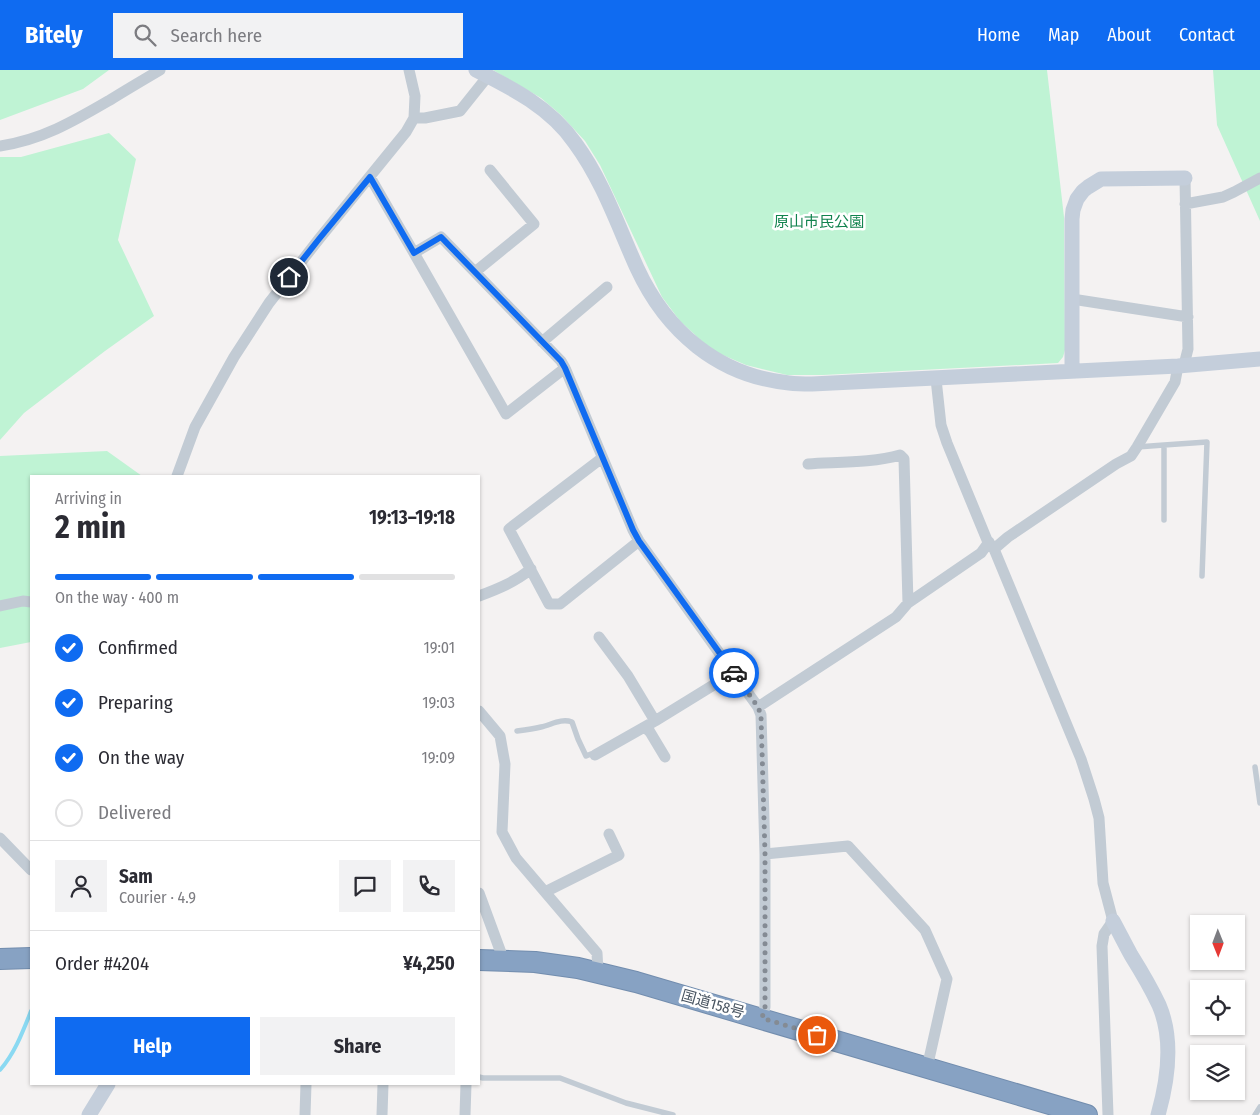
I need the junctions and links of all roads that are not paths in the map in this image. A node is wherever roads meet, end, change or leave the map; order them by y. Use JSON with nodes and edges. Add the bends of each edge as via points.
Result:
{"nodes":[{"id":1,"x":160,"y":70,"type":"edge"},
{"id":2,"x":409,"y":70,"type":"edge"},
{"id":3,"x":482,"y":73,"type":"edge"},
{"id":4,"x":414,"y":118,"type":"junction"},
{"id":5,"x":0,"y":146,"type":"edge"},
{"id":6,"x":490,"y":170,"type":"dead end"},
{"id":7,"x":370,"y":177,"type":"junction"},
{"id":8,"x":1185,"y":178,"type":"joint"},
{"id":9,"x":1260,"y":178,"type":"edge"},
{"id":10,"x":1185,"y":204,"type":"junction"},
{"id":11,"x":414,"y":253,"type":"junction"},
{"id":12,"x":476,"y":272,"type":"junction"},
{"id":13,"x":607,"y":287,"type":"dead end"},
{"id":14,"x":1072,"y":299,"type":"junction"},
{"id":15,"x":1188,"y":317,"type":"junction"},
{"id":16,"x":542,"y":342,"type":"junction"},
{"id":17,"x":1260,"y":359,"type":"edge"},
{"id":18,"x":1181,"y":366,"type":"junction"},
{"id":19,"x":565,"y":368,"type":"junction"},
{"id":20,"x":1072,"y":371,"type":"junction"},
{"id":21,"x":936,"y":379,"type":"junction"},
{"id":22,"x":1164,"y":444,"type":"junction"},
{"id":23,"x":1137,"y":447,"type":"junction"},
{"id":24,"x":602,"y":458,"type":"junction"},
{"id":25,"x":808,"y":464,"type":"dead end"},
{"id":26,"x":177,"y":475,"type":"edge"},
{"id":27,"x":1164,"y":520,"type":"dead end"},
{"id":28,"x":639,"y":541,"type":"junction"},
{"id":29,"x":992,"y":545,"type":"junction"},
{"id":30,"x":531,"y":569,"type":"junction"},
{"id":31,"x":1202,"y":576,"type":"dead end"},
{"id":32,"x":480,"y":596,"type":"edge"},
{"id":33,"x":30,"y":602,"type":"edge"},
{"id":34,"x":908,"y":603,"type":"junction"},
{"id":35,"x":0,"y":606,"type":"edge"},
{"id":36,"x":600,"y":637,"type":"dead end"},
{"id":37,"x":733,"y":673,"type":"junction"},
{"id":38,"x":758,"y":707,"type":"junction"},
{"id":39,"x":480,"y":713,"type":"edge"},
{"id":40,"x":656,"y":721,"type":"junction"},
{"id":41,"x":645,"y":726,"type":"junction"},
{"id":42,"x":517,"y":731,"type":"dead end"},
{"id":43,"x":594,"y":755,"type":"joint"},
{"id":44,"x":665,"y":757,"type":"dead end"},
{"id":45,"x":1255,"y":767,"type":"dead end"},
{"id":46,"x":1260,"y":803,"type":"edge"},
{"id":47,"x":609,"y":834,"type":"dead end"},
{"id":48,"x":0,"y":838,"type":"edge"},
{"id":49,"x":765,"y":854,"type":"junction"},
{"id":50,"x":30,"y":869,"type":"edge"},
{"id":51,"x":545,"y":892,"type":"junction"},
{"id":52,"x":480,"y":896,"type":"edge"},
{"id":53,"x":1113,"y":921,"type":"junction"},
{"id":54,"x":30,"y":958,"type":"edge"},
{"id":55,"x":0,"y":959,"type":"edge"},
{"id":56,"x":480,"y":960,"type":"edge"},
{"id":57,"x":504,"y":961,"type":"junction"},
{"id":58,"x":598,"y":972,"type":"junction"},
{"id":59,"x":762,"y":1018,"type":"junction"},
{"id":60,"x":927,"y":1068,"type":"junction"},
{"id":61,"x":480,"y":1077,"type":"edge"},
{"id":62,"x":107,"y":1085,"type":"edge"},
{"id":63,"x":306,"y":1085,"type":"edge"},
{"id":64,"x":382,"y":1085,"type":"edge"},
{"id":65,"x":466,"y":1085,"type":"edge"},
{"id":66,"x":1260,"y":1107,"type":"edge"},
{"id":67,"x":89,"y":1115,"type":"edge"},
{"id":68,"x":305,"y":1115,"type":"edge"},
{"id":69,"x":382,"y":1115,"type":"edge"},
{"id":70,"x":464,"y":1115,"type":"edge"},
{"id":71,"x":673,"y":1115,"type":"edge"},
{"id":72,"x":1086,"y":1115,"type":"edge"},
{"id":73,"x":1108,"y":1115,"type":"edge"},
{"id":74,"x":1158,"y":1115,"type":"edge"},
{"id":75,"x":1255,"y":1115,"type":"edge"}],
"edges":[{"from":1,"to":5,"type":"street","via":[[58,129]]},
{"from":2,"to":4,"type":"street","via":[[415,96]]},
{"from":3,"to":4,"type":"street","via":[[460,111]]},
{"from":3,"to":21,"type":"street","via":[[541,108],[563,127],[589,164],[638,270],[660,308],[683,335],[713,359],[751,375],[790,384]]},
{"from":4,"to":7,"type":"street"},
{"from":6,"to":12,"type":"street","via":[[534,224]]},
{"from":7,"to":11,"type":"street"},
{"from":7,"to":26,"type":"street","via":[[269,303],[212,395],[195,427]]},
{"from":8,"to":10,"type":"street"},
{"from":8,"to":14,"type":"street","via":[[1101,180],[1083,191],[1077,199],[1072,219]]},
{"from":9,"to":10,"type":"street","via":[[1223,197]]},
{"from":10,"to":15,"type":"street"},
{"from":11,"to":12,"type":"street","via":[[441,237]]},
{"from":11,"to":19,"type":"street","via":[[506,414]]},
{"from":12,"to":16,"type":"street"},
{"from":13,"to":16,"type":"street"},
{"from":14,"to":15,"type":"street"},
{"from":14,"to":20,"type":"street"},
{"from":15,"to":18,"type":"street","via":[[1188,349]]},
{"from":16,"to":19,"type":"street"},
{"from":17,"to":18,"type":"street"},
{"from":18,"to":20,"type":"street"},
{"from":18,"to":23,"type":"street"},
{"from":19,"to":24,"type":"street"},
{"from":20,"to":21,"type":"street"},
{"from":21,"to":29,"type":"street","via":[[941,425],[947,443],[987,540]]},
{"from":22,"to":23,"type":"lane"},
{"from":22,"to":27,"type":"lane"},
{"from":22,"to":31,"type":"lane","via":[[1207,442]]},
{"from":23,"to":29,"type":"street","via":[[1131,456]]},
{"from":24,"to":28,"type":"street"},
{"from":24,"to":30,"type":"street","via":[[509,529]]},
{"from":25,"to":34,"type":"street","via":[[900,455],[904,459]]},
{"from":28,"to":30,"type":"street","via":[[560,604],[550,604]]},
{"from":28,"to":37,"type":"street"},
{"from":29,"to":34,"type":"street"},
{"from":29,"to":53,"type":"street","via":[[1081,759],[1094,799],[1103,883]]},
{"from":30,"to":32,"type":"street","via":[[506,585]]},
{"from":33,"to":35,"type":"street"},
{"from":34,"to":38,"type":"street","via":[[896,617]]},
{"from":36,"to":40,"type":"street"},
{"from":37,"to":38,"type":"street"},
{"from":37,"to":40,"type":"street"},
{"from":38,"to":49,"type":"street","via":[[761,715]]},
{"from":39,"to":51,"type":"street","via":[[500,736],[505,764],[502,832],[516,858]]},
{"from":40,"to":41,"type":"street"},
{"from":41,"to":43,"type":"street"},
{"from":41,"to":44,"type":"street"},
{"from":42,"to":43,"type":"lane","via":[[568,720],[572,722],[586,756]]},
{"from":45,"to":46,"type":"lane"},
{"from":47,"to":51,"type":"street","via":[[619,855]]},
{"from":48,"to":50,"type":"street"},
{"from":49,"to":59,"type":"street","via":[[765,1007]]},
{"from":49,"to":60,"type":"street","via":[[848,846],[925,930],[947,979]]},
{"from":51,"to":58,"type":"street","via":[[597,953]]},
{"from":52,"to":57,"type":"street"},
{"from":53,"to":73,"type":"street","via":[[1104,934],[1102,946]]},
{"from":53,"to":74,"type":"street","via":[[1160,1006],[1165,1025],[1168,1064]]},
{"from":54,"to":55,"type":"highway"},
{"from":56,"to":57,"type":"highway","name":"国道158号"},
{"from":57,"to":58,"type":"highway","name":"国道158号","via":[[535,962]]},
{"from":58,"to":59,"type":"highway","name":"国道158号"},
{"from":59,"to":60,"type":"highway","name":"国道158号"},
{"from":60,"to":72,"type":"highway","name":"国道158号"},
{"from":61,"to":71,"type":"lane","via":[[560,1078],[626,1103]]},
{"from":62,"to":67,"type":"street"},
{"from":63,"to":68,"type":"street"},
{"from":64,"to":69,"type":"street"},
{"from":65,"to":70,"type":"street"},
{"from":66,"to":75,"type":"lane"}]}
